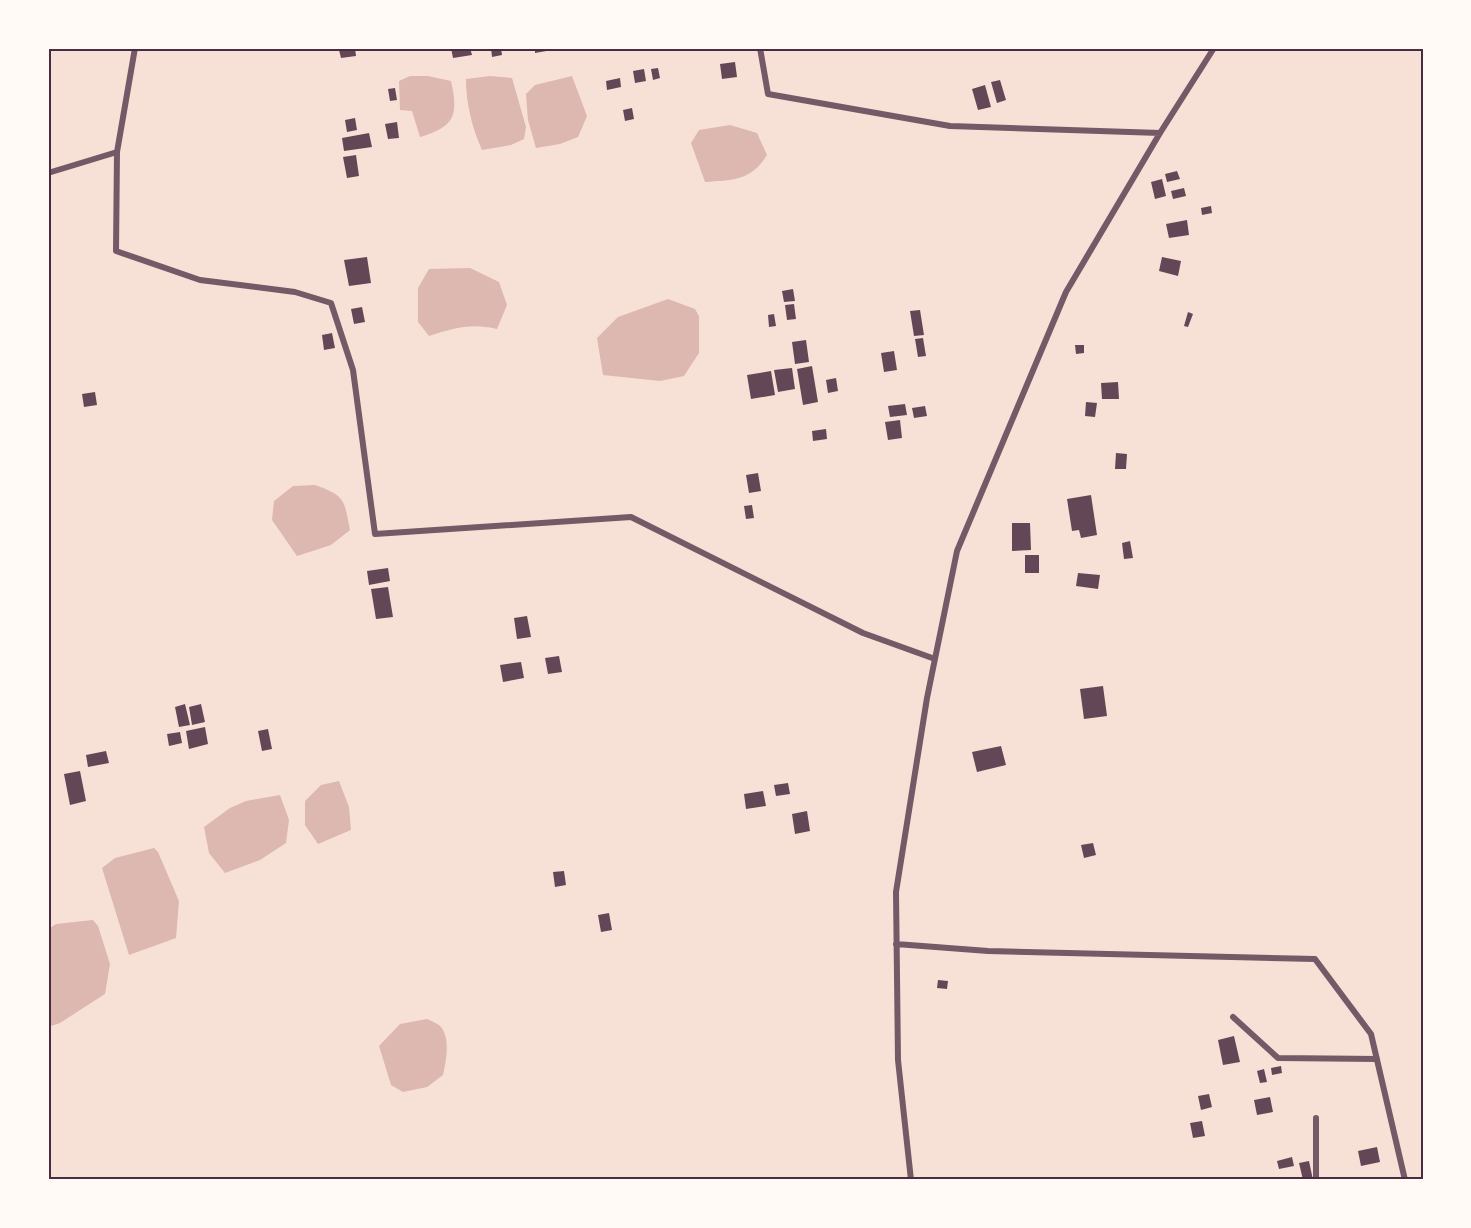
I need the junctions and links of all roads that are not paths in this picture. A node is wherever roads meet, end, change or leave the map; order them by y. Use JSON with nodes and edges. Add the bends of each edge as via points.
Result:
{"nodes":[{"id":1,"x":135,"y":48,"type":"edge"},
{"id":2,"x":760,"y":48,"type":"edge"},
{"id":3,"x":1214,"y":48,"type":"edge"},
{"id":4,"x":1160,"y":132,"type":"junction"},
{"id":5,"x":117,"y":152,"type":"junction"},
{"id":6,"x":48,"y":173,"type":"edge"},
{"id":7,"x":935,"y":659,"type":"junction"},
{"id":8,"x":896,"y":944,"type":"junction"},
{"id":9,"x":1233,"y":1017,"type":"dead end"},
{"id":10,"x":1377,"y":1059,"type":"junction"},
{"id":11,"x":1316,"y":1118,"type":"dead end"},
{"id":12,"x":911,"y":1180,"type":"edge"},
{"id":13,"x":1316,"y":1180,"type":"edge"},
{"id":14,"x":1405,"y":1180,"type":"edge"}],
"edges":[{"from":1,"to":5,"type":"street"},
{"from":2,"to":4,"type":"street","via":[[768,94],[950,126]]},
{"from":3,"to":4,"type":"street"},
{"from":4,"to":7,"type":"street","via":[[1062,303],[957,551]]},
{"from":5,"to":6,"type":"street"},
{"from":5,"to":7,"type":"street","via":[[116,251],[200,280],[296,292],[332,303],[353,370],[375,534],[631,517],[863,633]]},
{"from":7,"to":8,"type":"street","via":[[896,892]]},
{"from":8,"to":10,"type":"street","via":[[988,951],[1314,959],[1371,1034]]},
{"from":8,"to":12,"type":"street","via":[[898,1060]]},
{"from":9,"to":10,"type":"street","via":[[1278,1058]]},
{"from":10,"to":14,"type":"street"},
{"from":11,"to":13,"type":"street"}]}
